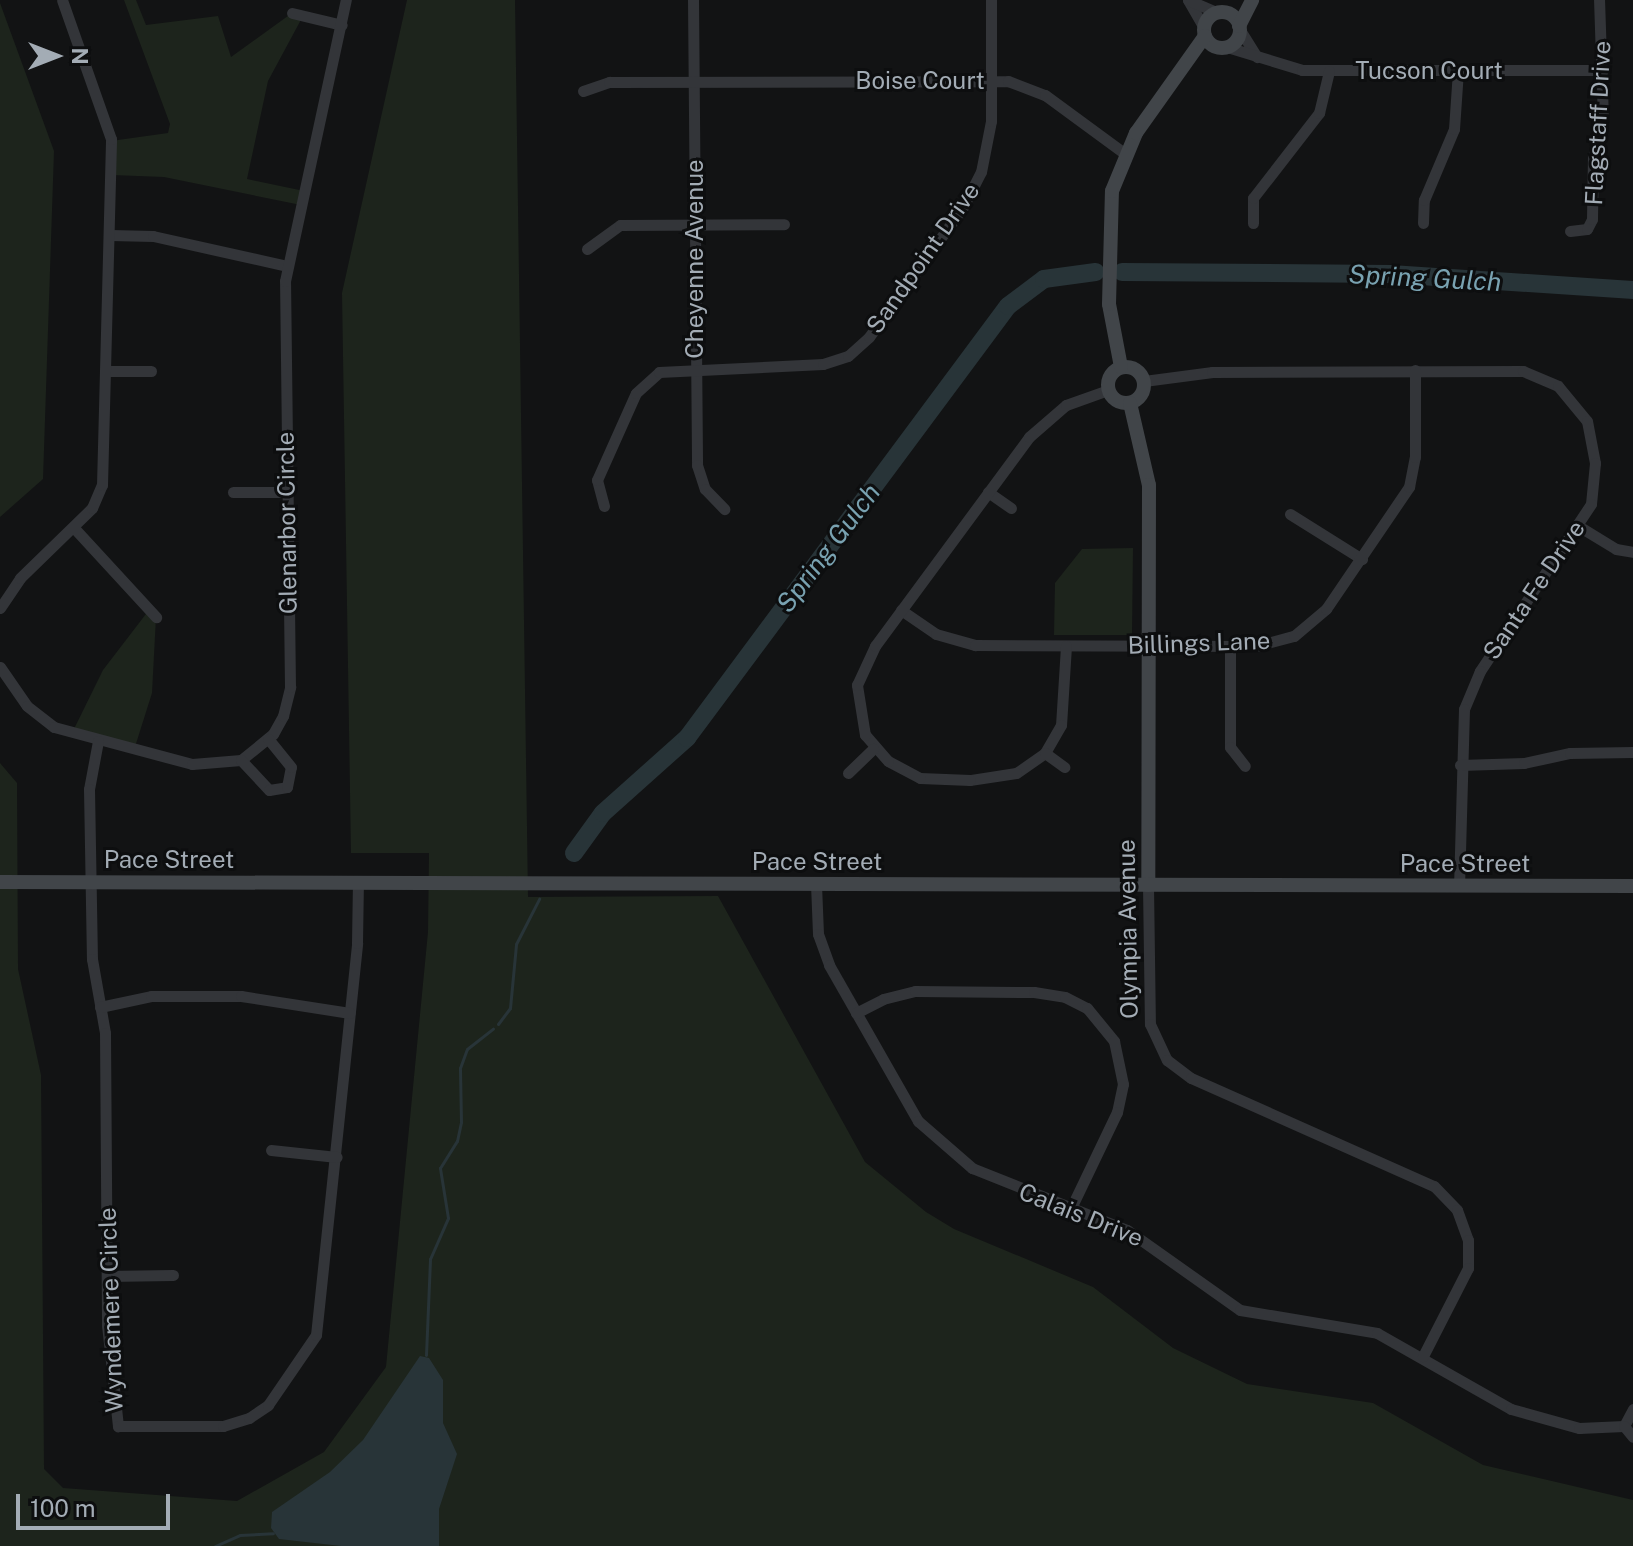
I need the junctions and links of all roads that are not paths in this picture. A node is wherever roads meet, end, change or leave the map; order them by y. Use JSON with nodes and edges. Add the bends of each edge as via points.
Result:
{"nodes":[{"id":1,"x":62,"y":0,"type":"edge"},
{"id":2,"x":346,"y":0,"type":"edge"},
{"id":3,"x":693,"y":0,"type":"edge"},
{"id":4,"x":991,"y":0,"type":"edge"},
{"id":5,"x":1242,"y":0,"type":"edge"},
{"id":6,"x":1252,"y":0,"type":"edge"},
{"id":7,"x":1599,"y":0,"type":"edge"},
{"id":8,"x":1220,"y":12,"type":"junction"},
{"id":9,"x":292,"y":13,"type":"dead end"},
{"id":10,"x":342,"y":25,"type":"junction"},
{"id":11,"x":1240,"y":28,"type":"junction"},
{"id":12,"x":1204,"y":32,"type":"junction"},
{"id":13,"x":1224,"y":47,"type":"junction"},
{"id":14,"x":1257,"y":57,"type":"junction"},
{"id":15,"x":1458,"y":70,"type":"junction"},
{"id":16,"x":1603,"y":70,"type":"junction"},
{"id":17,"x":1329,"y":71,"type":"junction"},
{"id":18,"x":1179,"y":79,"type":"junction"},
{"id":19,"x":991,"y":80,"type":"junction"},
{"id":20,"x":693,"y":83,"type":"junction"},
{"id":21,"x":583,"y":91,"type":"dead end"},
{"id":22,"x":1124,"y":153,"type":"junction"},
{"id":23,"x":1253,"y":223,"type":"dead end"},
{"id":24,"x":1423,"y":223,"type":"dead end"},
{"id":25,"x":784,"y":224,"type":"dead end"},
{"id":26,"x":695,"y":225,"type":"junction"},
{"id":27,"x":1570,"y":231,"type":"dead end"},
{"id":28,"x":110,"y":235,"type":"junction"},
{"id":29,"x":587,"y":249,"type":"dead end"},
{"id":30,"x":287,"y":266,"type":"junction"},
{"id":31,"x":696,"y":367,"type":"junction"},
{"id":32,"x":1121,"y":367,"type":"junction"},
{"id":33,"x":1415,"y":370,"type":"junction"},
{"id":34,"x":106,"y":371,"type":"junction"},
{"id":35,"x":151,"y":371,"type":"dead end"},
{"id":36,"x":1144,"y":381,"type":"junction"},
{"id":37,"x":1108,"y":390,"type":"junction"},
{"id":38,"x":1130,"y":403,"type":"junction"},
{"id":39,"x":233,"y":492,"type":"dead end"},
{"id":40,"x":287,"y":492,"type":"junction"},
{"id":41,"x":988,"y":492,"type":"junction"},
{"id":42,"x":604,"y":506,"type":"dead end"},
{"id":43,"x":1011,"y":508,"type":"dead end"},
{"id":44,"x":724,"y":509,"type":"dead end"},
{"id":45,"x":1290,"y":514,"type":"dead end"},
{"id":46,"x":1580,"y":527,"type":"junction"},
{"id":47,"x":75,"y":529,"type":"junction"},
{"id":48,"x":1633,"y":552,"type":"edge"},
{"id":49,"x":1362,"y":559,"type":"junction"},
{"id":50,"x":0,"y":608,"type":"edge"},
{"id":51,"x":901,"y":610,"type":"junction"},
{"id":52,"x":156,"y":617,"type":"dead end"},
{"id":53,"x":1149,"y":645,"type":"junction"},
{"id":54,"x":1066,"y":646,"type":"junction"},
{"id":55,"x":1230,"y":646,"type":"junction"},
{"id":56,"x":0,"y":667,"type":"edge"},
{"id":57,"x":268,"y":739,"type":"junction"},
{"id":58,"x":98,"y":741,"type":"junction"},
{"id":59,"x":873,"y":749,"type":"junction"},
{"id":60,"x":1633,"y":752,"type":"edge"},
{"id":61,"x":1045,"y":753,"type":"junction"},
{"id":62,"x":241,"y":760,"type":"junction"},
{"id":63,"x":1460,"y":765,"type":"junction"},
{"id":64,"x":1245,"y":766,"type":"dead end"},
{"id":65,"x":1064,"y":767,"type":"dead end"},
{"id":66,"x":848,"y":773,"type":"dead end"},
{"id":67,"x":0,"y":882,"type":"edge"},
{"id":68,"x":91,"y":882,"type":"junction"},
{"id":69,"x":358,"y":882,"type":"junction"},
{"id":70,"x":816,"y":884,"type":"junction"},
{"id":71,"x":1148,"y":885,"type":"junction"},
{"id":72,"x":1459,"y":886,"type":"junction"},
{"id":73,"x":1633,"y":886,"type":"edge"},
{"id":74,"x":100,"y":1007,"type":"junction"},
{"id":75,"x":350,"y":1013,"type":"junction"},
{"id":76,"x":856,"y":1013,"type":"junction"},
{"id":77,"x":271,"y":1150,"type":"dead end"},
{"id":78,"x":337,"y":1157,"type":"junction"},
{"id":79,"x":1071,"y":1208,"type":"junction"},
{"id":80,"x":173,"y":1275,"type":"dead end"},
{"id":81,"x":107,"y":1276,"type":"junction"},
{"id":82,"x":1423,"y":1356,"type":"junction"},
{"id":83,"x":1633,"y":1409,"type":"edge"},
{"id":84,"x":1624,"y":1426,"type":"junction"},
{"id":85,"x":1633,"y":1437,"type":"edge"}],
"edges":[{"from":1,"to":28,"type":"street","via":[[111,139]]},
{"from":2,"to":10,"type":"street","name":"Glenarbor Circle"},
{"from":3,"to":20,"type":"street","name":"Cheyenne Avenue"},
{"from":4,"to":19,"type":"street","name":"Sandpoint Drive"},
{"from":5,"to":8,"type":"main road"},
{"from":6,"to":11,"type":"main road"},
{"from":7,"to":16,"type":"street","name":"Flagstaff Drive"},
{"from":8,"to":11,"type":"main road"},
{"from":8,"to":12,"type":"main road"},
{"from":8,"to":12,"type":"street","via":[[1188,0]]},
{"from":9,"to":10,"type":"street"},
{"from":10,"to":30,"type":"street","name":"Glenarbor Circle"},
{"from":11,"to":13,"type":"main road"},
{"from":11,"to":14,"type":"street"},
{"from":12,"to":13,"type":"main road"},
{"from":12,"to":18,"type":"main road"},
{"from":13,"to":14,"type":"street","name":"Tucson Court"},
{"from":13,"to":18,"type":"main road"},
{"from":14,"to":17,"type":"street","name":"Tucson Court","via":[[1286,67]]},
{"from":15,"to":16,"type":"street","name":"Tucson Court"},
{"from":15,"to":17,"type":"street","name":"Tucson Court"},
{"from":15,"to":24,"type":"street","via":[[1454,129],[1424,200]]},
{"from":16,"to":27,"type":"street","name":"Flagstaff Drive","via":[[1592,219],[1587,229]]},
{"from":17,"to":23,"type":"street","via":[[1319,113],[1253,198]]},
{"from":18,"to":22,"type":"main road"},
{"from":19,"to":20,"type":"street","name":"Boise Court"},
{"from":19,"to":22,"type":"street","name":"Boise Court","via":[[1028,86],[1045,95]]},
{"from":19,"to":31,"type":"street","name":"Sandpoint Drive","via":[[988,148],[972,193],[862,344],[842,359],[816,365]]},
{"from":20,"to":21,"type":"street","name":"Boise Court","via":[[609,82]]},
{"from":20,"to":26,"type":"street","name":"Cheyenne Avenue"},
{"from":22,"to":32,"type":"main road","via":[[1112,191],[1109,233],[1109,304]]},
{"from":25,"to":26,"type":"street"},
{"from":26,"to":29,"type":"street","via":[[620,225]]},
{"from":26,"to":31,"type":"street","name":"Cheyenne Avenue"},
{"from":28,"to":30,"type":"street","via":[[153,236]]},
{"from":28,"to":34,"type":"street"},
{"from":30,"to":40,"type":"street","name":"Glenarbor Circle"},
{"from":31,"to":42,"type":"street","name":"Sandpoint Drive","via":[[659,372],[636,393],[597,480]]},
{"from":31,"to":44,"type":"street","name":"Cheyenne Avenue","via":[[698,474]]},
{"from":32,"to":36,"type":"main road","via":[[1136,370]]},
{"from":32,"to":37,"type":"main road","via":[[1111,374]]},
{"from":33,"to":36,"type":"street","name":"Santa Fe Drive","via":[[1212,372]]},
{"from":33,"to":46,"type":"street","name":"Santa Fe Drive","via":[[1523,371],[1558,386],[1574,401],[1593,437],[1595,463],[1591,504]]},
{"from":33,"to":49,"type":"street","name":"Billings Lane","via":[[1415,457],[1409,487]]},
{"from":34,"to":35,"type":"street"},
{"from":34,"to":47,"type":"street","via":[[102,485]]},
{"from":36,"to":38,"type":"main road","via":[[1140,396]]},
{"from":37,"to":38,"type":"main road","via":[[1119,402]]},
{"from":37,"to":41,"type":"street","via":[[1066,405],[1045,420]]},
{"from":38,"to":53,"type":"main road","name":"Olympia Avenue","via":[[1148,473]]},
{"from":39,"to":40,"type":"street"},
{"from":40,"to":57,"type":"street","name":"Glenarbor Circle","via":[[290,687],[283,716]]},
{"from":41,"to":43,"type":"street"},
{"from":41,"to":51,"type":"street"},
{"from":45,"to":49,"type":"street"},
{"from":46,"to":48,"type":"street","via":[[1616,549]]},
{"from":46,"to":63,"type":"street","name":"Santa Fe Drive","via":[[1472,686],[1461,731]]},
{"from":47,"to":50,"type":"street","via":[[20,578]]},
{"from":47,"to":52,"type":"street"},
{"from":49,"to":55,"type":"street","name":"Billings Lane","via":[[1304,630],[1275,643]]},
{"from":51,"to":54,"type":"street","name":"Billings Lane","via":[[955,642]]},
{"from":51,"to":59,"type":"street","via":[[867,657],[857,685],[860,721]]},
{"from":53,"to":54,"type":"street","name":"Billings Lane"},
{"from":53,"to":55,"type":"street","name":"Billings Lane"},
{"from":53,"to":71,"type":"main road","name":"Olympia Avenue"},
{"from":54,"to":61,"type":"street","via":[[1064,716]]},
{"from":55,"to":64,"type":"street","via":[[1230,747]]},
{"from":56,"to":58,"type":"street","via":[[40,718]]},
{"from":57,"to":62,"type":"street","name":"Glenarbor Circle"},
{"from":57,"to":62,"type":"street","via":[[291,767],[287,787],[269,790]]},
{"from":58,"to":62,"type":"street","via":[[192,764]]},
{"from":58,"to":68,"type":"street","name":"Wyndemere Circle","via":[[89,789]]},
{"from":59,"to":61,"type":"street","via":[[906,773],[956,780],[1006,777]]},
{"from":59,"to":66,"type":"street"},
{"from":60,"to":63,"type":"street"},
{"from":61,"to":65,"type":"street"},
{"from":63,"to":72,"type":"street","name":"Santa Fe Drive"},
{"from":67,"to":68,"type":"main road","name":"Pace Street"},
{"from":68,"to":69,"type":"main road","name":"Pace Street"},
{"from":68,"to":74,"type":"street","name":"Wyndemere Circle","via":[[92,972]]},
{"from":69,"to":70,"type":"main road","name":"Pace Street"},
{"from":69,"to":75,"type":"street","name":"Wyndemere Circle"},
{"from":70,"to":71,"type":"main road","name":"Pace Street"},
{"from":70,"to":76,"type":"street","name":"Calais Drive","via":[[818,934]]},
{"from":71,"to":72,"type":"main road","name":"Pace Street"},
{"from":71,"to":82,"type":"street","name":"Olympia Avenue","via":[[1150,1024],[1167,1060],[1191,1078],[1434,1186],[1457,1210],[1468,1240],[1468,1268]]},
{"from":72,"to":73,"type":"main road","name":"Pace Street"},
{"from":74,"to":75,"type":"street","via":[[151,996],[241,996]]},
{"from":74,"to":81,"type":"street","name":"Wyndemere Circle","via":[[105,1033]]},
{"from":75,"to":78,"type":"street","name":"Wyndemere Circle"},
{"from":76,"to":79,"type":"street","name":"Calais Drive","via":[[918,1121],[943,1148],[995,1181]]},
{"from":76,"to":79,"type":"street","via":[[915,991],[1034,992],[1065,997],[1087,1008],[1114,1041],[1123,1089]]},
{"from":77,"to":78,"type":"street"},
{"from":78,"to":81,"type":"street","name":"Wyndemere Circle","via":[[319,1328],[268,1405],[249,1418],[223,1426],[116,1425]]},
{"from":79,"to":82,"type":"street","name":"Calais Drive","via":[[1153,1244],[1205,1289],[1240,1310],[1377,1333]]},
{"from":80,"to":81,"type":"street"},
{"from":82,"to":84,"type":"street","name":"Calais Drive","via":[[1511,1409],[1579,1428]]},
{"from":83,"to":84,"type":"street"},
{"from":84,"to":85,"type":"street"}]}
